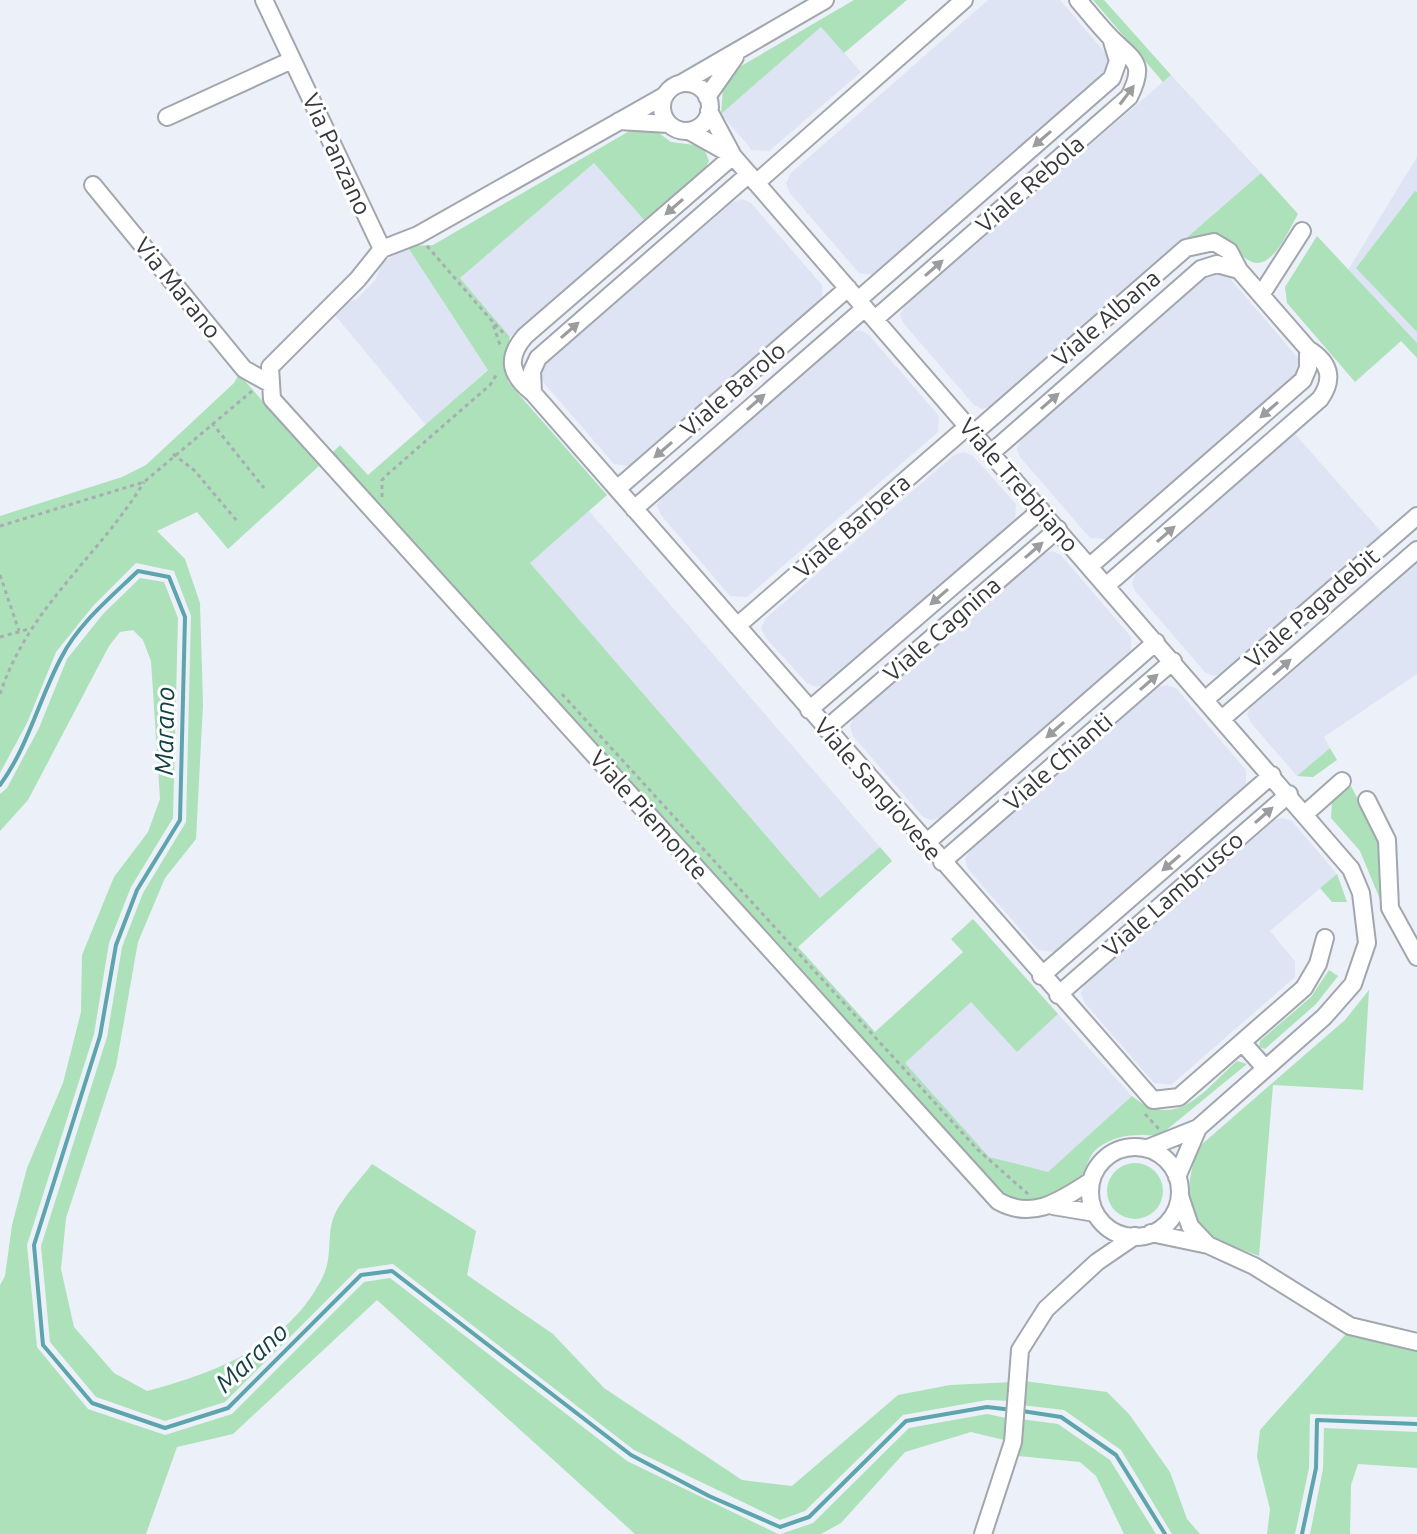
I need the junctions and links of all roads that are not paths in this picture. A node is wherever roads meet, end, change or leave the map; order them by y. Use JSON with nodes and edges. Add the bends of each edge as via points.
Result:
{"nodes":[{"id":1,"x":264,"y":0,"type":"edge"},
{"id":2,"x":825,"y":0,"type":"edge"},
{"id":3,"x":964,"y":0,"type":"edge"},
{"id":4,"x":1078,"y":0,"type":"edge"},
{"id":5,"x":1111,"y":38,"type":"junction"},
{"id":6,"x":738,"y":52,"type":"junction"},
{"id":7,"x":292,"y":60,"type":"junction"},
{"id":8,"x":682,"y":83,"type":"junction"},
{"id":9,"x":664,"y":96,"type":"junction"},
{"id":10,"x":708,"y":104,"type":"junction"},
{"id":11,"x":167,"y":117,"type":"dead end"},
{"id":12,"x":617,"y":120,"type":"junction"},
{"id":13,"x":668,"y":124,"type":"junction"},
{"id":14,"x":689,"y":131,"type":"junction"},
{"id":15,"x":733,"y":156,"type":"junction"},
{"id":16,"x":753,"y":178,"type":"junction"},
{"id":17,"x":93,"y":185,"type":"dead end"},
{"id":18,"x":1302,"y":231,"type":"dead end"},
{"id":19,"x":382,"y":249,"type":"junction"},
{"id":20,"x":1239,"y":270,"type":"junction"},
{"id":21,"x":1261,"y":295,"type":"junction"},
{"id":22,"x":862,"y":304,"type":"junction"},
{"id":23,"x":1308,"y":349,"type":"junction"},
{"id":24,"x":269,"y":383,"type":"junction"},
{"id":25,"x":533,"y":393,"type":"junction"},
{"id":26,"x":971,"y":429,"type":"junction"},
{"id":27,"x":991,"y":453,"type":"junction"},
{"id":28,"x":617,"y":489,"type":"junction"},
{"id":29,"x":634,"y":509,"type":"junction"},
{"id":30,"x":1041,"y":510,"type":"junction"},
{"id":31,"x":1417,"y":516,"type":"edge"},
{"id":32,"x":1058,"y":529,"type":"junction"},
{"id":33,"x":1417,"y":550,"type":"edge"},
{"id":34,"x":1090,"y":566,"type":"junction"},
{"id":35,"x":1107,"y":585,"type":"junction"},
{"id":36,"x":737,"y":626,"type":"junction"},
{"id":37,"x":1156,"y":642,"type":"junction"},
{"id":38,"x":1173,"y":661,"type":"junction"},
{"id":39,"x":1206,"y":699,"type":"junction"},
{"id":40,"x":809,"y":710,"type":"junction"},
{"id":41,"x":1223,"y":718,"type":"junction"},
{"id":42,"x":826,"y":729,"type":"junction"},
{"id":43,"x":1272,"y":775,"type":"junction"},
{"id":44,"x":1342,"y":781,"type":"dead end"},
{"id":45,"x":1289,"y":794,"type":"junction"},
{"id":46,"x":1367,"y":800,"type":"dead end"},
{"id":47,"x":1306,"y":813,"type":"junction"},
{"id":48,"x":926,"y":843,"type":"junction"},
{"id":49,"x":942,"y":862,"type":"junction"},
{"id":50,"x":1325,"y":938,"type":"dead end"},
{"id":51,"x":1417,"y":957,"type":"edge"},
{"id":52,"x":1041,"y":976,"type":"junction"},
{"id":53,"x":1058,"y":995,"type":"junction"},
{"id":54,"x":1242,"y":1042,"type":"junction"},
{"id":55,"x":1265,"y":1068,"type":"junction"},
{"id":56,"x":1198,"y":1128,"type":"junction"},
{"id":57,"x":1148,"y":1148,"type":"junction"},
{"id":58,"x":1177,"y":1177,"type":"junction"},
{"id":59,"x":1091,"y":1181,"type":"junction"},
{"id":60,"x":1179,"y":1195,"type":"junction"},
{"id":61,"x":1053,"y":1206,"type":"junction"},
{"id":62,"x":1099,"y":1218,"type":"junction"},
{"id":63,"x":1143,"y":1235,"type":"junction"},
{"id":64,"x":1208,"y":1245,"type":"junction"},
{"id":65,"x":1097,"y":1262,"type":"junction"},
{"id":66,"x":1417,"y":1342,"type":"edge"},
{"id":67,"x":983,"y":1534,"type":"edge"}],
"edges":[{"from":1,"to":7,"type":"street","name":"Via Panzano"},
{"from":2,"to":6,"type":"street"},
{"from":3,"to":16,"type":"street"},
{"from":4,"to":5,"type":"street","name":"Viale Rebola"},
{"from":5,"to":22,"type":"street","name":"Viale Rebola","one_way":true,"via":[[1118,61],[1112,78]]},
{"from":22,"to":5,"type":"street","name":"Viale Rebola","one_way":true,"via":[[1129,97],[1139,78],[1134,57]]},
{"from":6,"to":8,"type":"street"},
{"from":6,"to":10,"type":"street"},
{"from":7,"to":11,"type":"street"},
{"from":7,"to":19,"type":"street","name":"Via Panzano"},
{"from":8,"to":9,"type":"street"},
{"from":8,"to":10,"type":"street","via":[[697,86]]},
{"from":9,"to":12,"type":"street"},
{"from":9,"to":13,"type":"street","via":[[662,111]]},
{"from":10,"to":14,"type":"street","via":[[702,125]]},
{"from":10,"to":15,"type":"street","name":"Viale Trebbiano"},
{"from":12,"to":13,"type":"street"},
{"from":12,"to":19,"type":"street","via":[[418,235]]},
{"from":13,"to":14,"type":"street"},
{"from":14,"to":15,"type":"street","name":"Viale Trebbiano"},
{"from":15,"to":16,"type":"street","name":"Viale Trebbiano"},
{"from":15,"to":25,"type":"street","name":"Viale Sangiovese","one_way":true,"via":[[509,348],[517,381]]},
{"from":16,"to":22,"type":"street","name":"Viale Trebbiano"},
{"from":25,"to":16,"type":"street","one_way":true,"via":[[532,371],[538,358]]},
{"from":17,"to":24,"type":"street","name":"Via Marano","via":[[244,369]]},
{"from":18,"to":21,"type":"street"},
{"from":19,"to":24,"type":"street","via":[[270,367]]},
{"from":20,"to":21,"type":"street","name":"Viale Albana"},
{"from":20,"to":26,"type":"street","name":"Viale Albana","via":[[1229,251],[1214,242],[1186,248]]},
{"from":27,"to":20,"type":"street","name":"Viale Albana","one_way":true,"via":[[1201,269],[1217,264]]},
{"from":21,"to":23,"type":"street","name":"Viale Albana"},
{"from":22,"to":26,"type":"street","name":"Viale Trebbiano"},
{"from":22,"to":28,"type":"street","name":"Viale Barolo","one_way":true},
{"from":29,"to":22,"type":"street","name":"Viale Barolo","one_way":true},
{"from":23,"to":34,"type":"street","one_way":true,"via":[[1303,380]]},
{"from":35,"to":23,"type":"street","name":"Viale Albana","one_way":true,"via":[[1320,399],[1329,386],[1329,374],[1323,358]]},
{"from":24,"to":61,"type":"street","name":"Viale Piemonte","via":[[272,399],[296,428],[981,1183],[1009,1207]]},
{"from":25,"to":28,"type":"street","name":"Viale Sangiovese"},
{"from":26,"to":27,"type":"street","name":"Viale Trebbiano"},
{"from":26,"to":36,"type":"street","name":"Viale Barbera"},
{"from":27,"to":30,"type":"street","name":"Viale Trebbiano"},
{"from":28,"to":29,"type":"street","name":"Viale Sangiovese"},
{"from":29,"to":36,"type":"street","name":"Viale Sangiovese"},
{"from":30,"to":32,"type":"street","name":"Viale Trebbiano"},
{"from":30,"to":40,"type":"street","name":"Viale Cagnina","one_way":true},
{"from":31,"to":39,"type":"street","name":"Viale Pagadebit"},
{"from":32,"to":34,"type":"street","name":"Viale Trebbiano"},
{"from":42,"to":32,"type":"street","name":"Viale Cagnina","one_way":true},
{"from":41,"to":33,"type":"street","name":"Viale Pagadebit","one_way":true},
{"from":34,"to":35,"type":"street","name":"Viale Trebbiano"},
{"from":35,"to":37,"type":"street","name":"Viale Trebbiano"},
{"from":36,"to":40,"type":"street","name":"Viale Sangiovese"},
{"from":37,"to":38,"type":"street","name":"Viale Trebbiano"},
{"from":37,"to":48,"type":"street","name":"Viale Chianti","one_way":true},
{"from":38,"to":39,"type":"street","name":"Viale Trebbiano"},
{"from":49,"to":38,"type":"street","name":"Viale Chianti","one_way":true},
{"from":39,"to":41,"type":"street","name":"Viale Trebbiano"},
{"from":40,"to":42,"type":"street","name":"Viale Sangiovese"},
{"from":41,"to":43,"type":"street","name":"Viale Trebbiano"},
{"from":42,"to":48,"type":"street","name":"Viale Sangiovese"},
{"from":43,"to":45,"type":"street","name":"Viale Trebbiano"},
{"from":43,"to":52,"type":"street","name":"Viale Lambrusco","one_way":true},
{"from":44,"to":47,"type":"street"},
{"from":45,"to":47,"type":"street","name":"Viale Trebbiano"},
{"from":53,"to":45,"type":"street","name":"Viale Lambrusco","one_way":true},
{"from":46,"to":51,"type":"street","via":[[1387,840],[1390,908]]},
{"from":47,"to":55,"type":"street","name":"Viale Trebbiano","via":[[1351,869],[1361,893],[1367,943],[1361,966],[1340,1001]]},
{"from":48,"to":49,"type":"street","name":"Viale Sangiovese"},
{"from":49,"to":52,"type":"street","name":"Viale Sangiovese"},
{"from":50,"to":54,"type":"street","name":"Viale Sangiovese","via":[[1304,988]]},
{"from":52,"to":53,"type":"street","name":"Viale Sangiovese"},
{"from":53,"to":54,"type":"street","name":"Viale Sangiovese","via":[[1153,1100],[1179,1097]]},
{"from":54,"to":55,"type":"street"},
{"from":55,"to":56,"type":"street","name":"Viale Trebbiano"},
{"from":56,"to":57,"type":"street","name":"Viale Trebbiano"},
{"from":56,"to":58,"type":"street","name":"Viale Trebbiano"},
{"from":57,"to":58,"type":"street","via":[[1171,1165]]},
{"from":57,"to":59,"type":"street","via":[[1119,1149],[1097,1167]]},
{"from":58,"to":60,"type":"street"},
{"from":59,"to":61,"type":"street","name":"Viale Piemonte"},
{"from":59,"to":62,"type":"street"},
{"from":60,"to":63,"type":"street","via":[[1171,1218]]},
{"from":60,"to":64,"type":"street","via":[[1190,1226]]},
{"from":61,"to":62,"type":"street","name":"Viale Piemonte"},
{"from":62,"to":63,"type":"street","via":[[1123,1235]]},
{"from":62,"to":65,"type":"street","via":[[1104,1242]]},
{"from":63,"to":64,"type":"street"},
{"from":63,"to":65,"type":"street"},
{"from":64,"to":66,"type":"street","via":[[1254,1266],[1350,1326]]},
{"from":65,"to":67,"type":"street","via":[[1046,1309],[1020,1350],[1013,1442]]}]}
